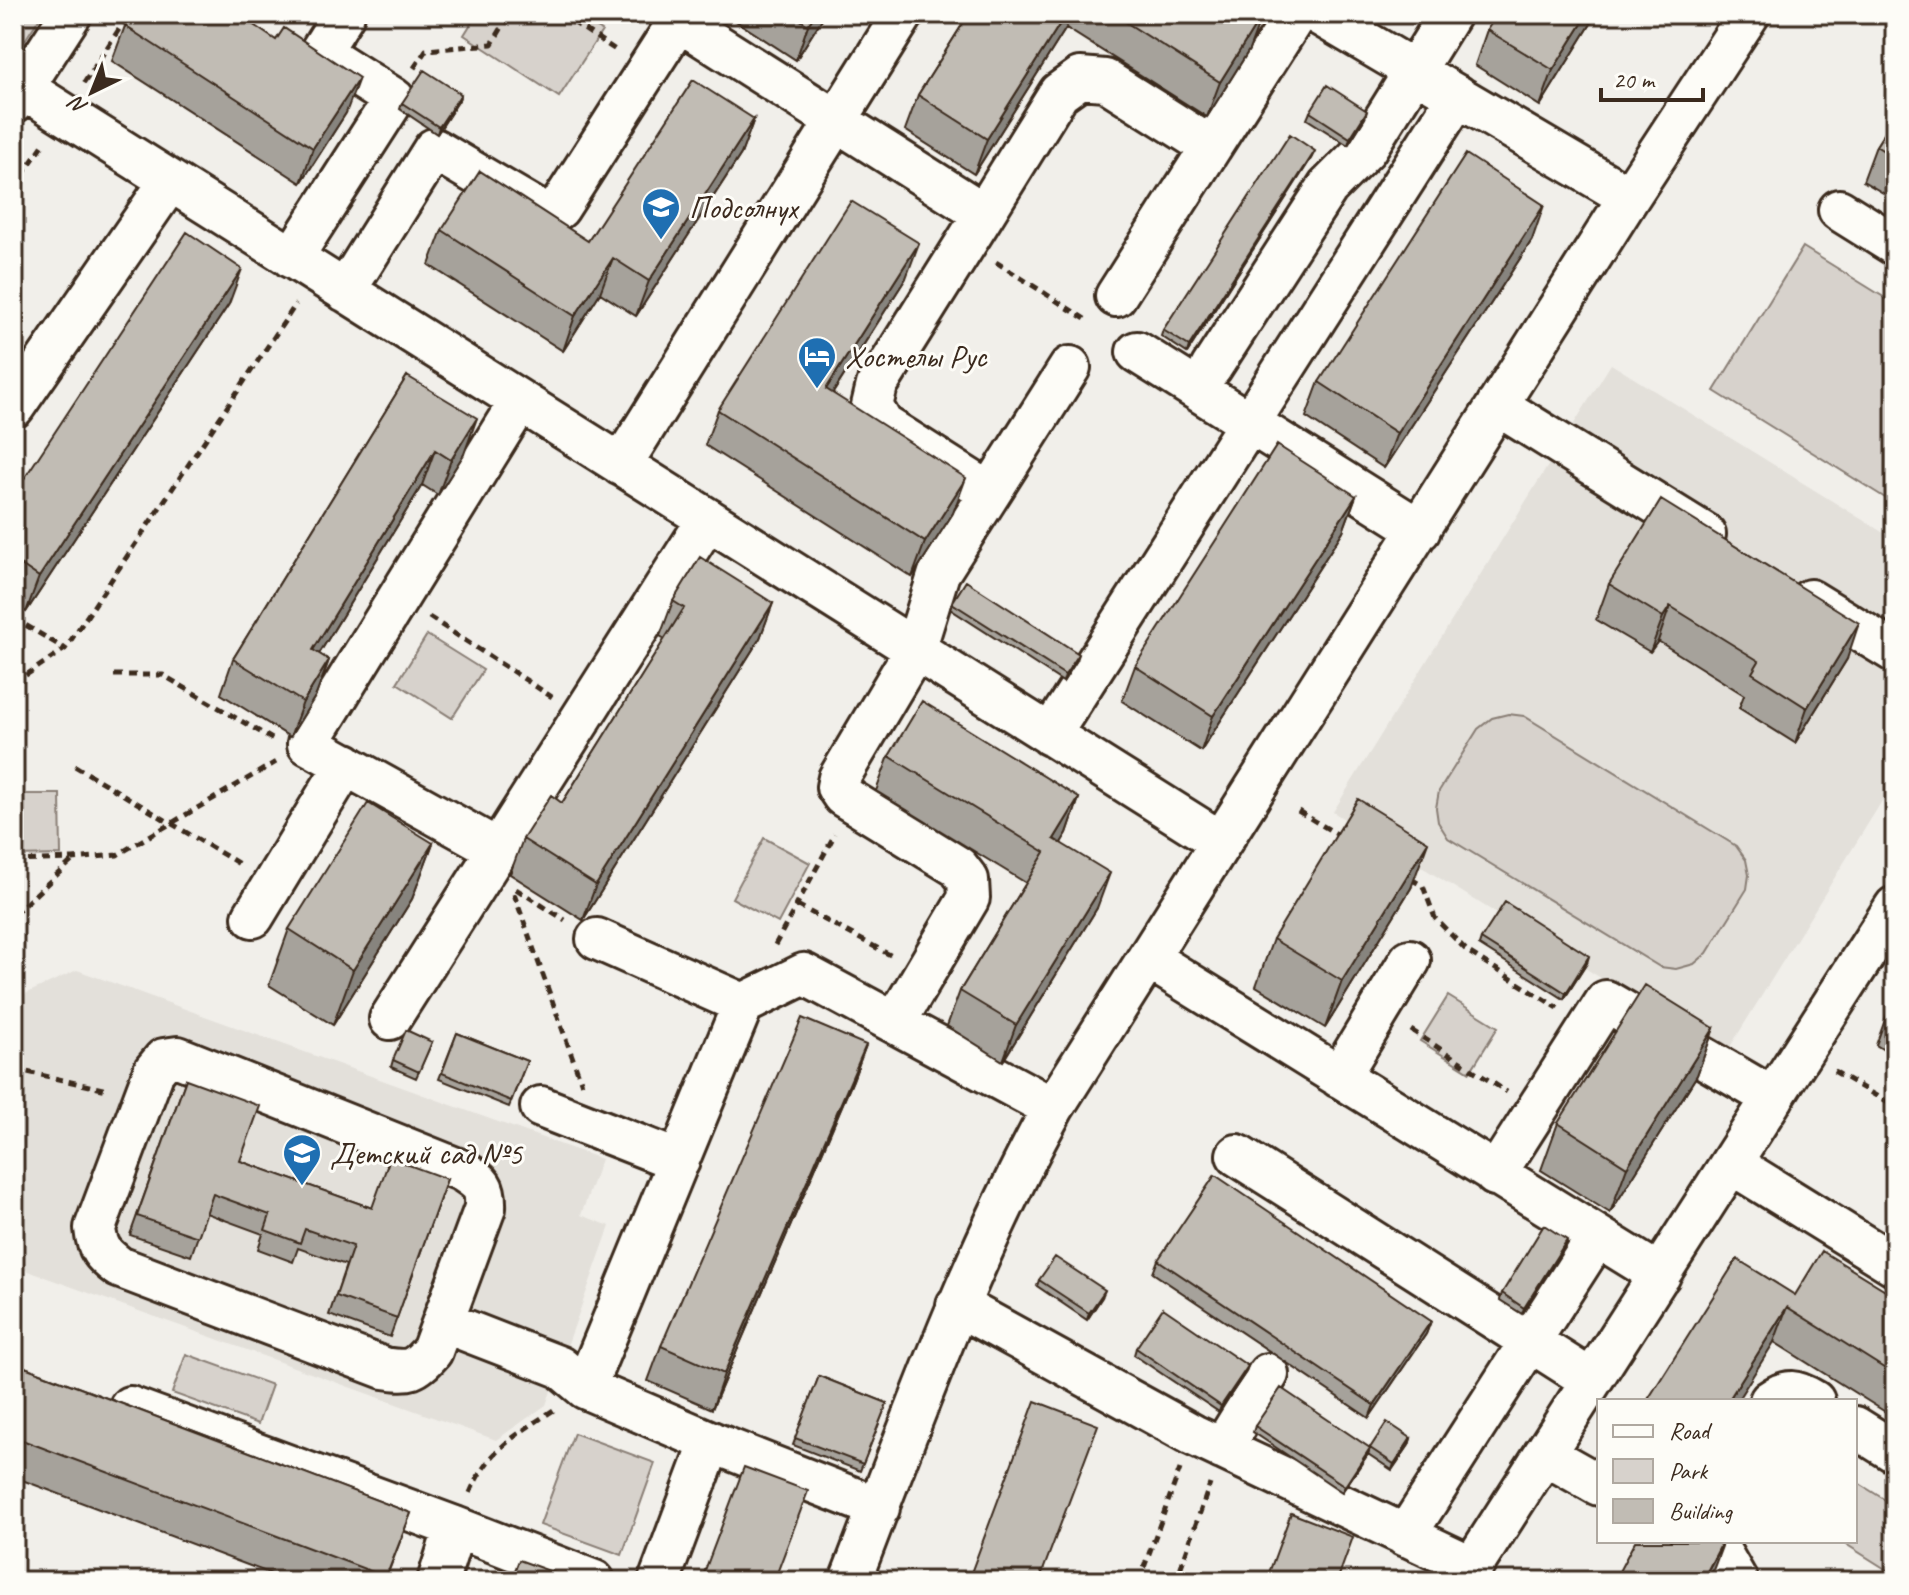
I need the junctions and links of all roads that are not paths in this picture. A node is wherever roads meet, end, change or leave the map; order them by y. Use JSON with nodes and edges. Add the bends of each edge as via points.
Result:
{"nodes":[{"id":1,"x":71,"y":14,"type":"edge"},
{"id":2,"x":344,"y":14,"type":"edge"},
{"id":3,"x":903,"y":14,"type":"edge"},
{"id":4,"x":1296,"y":14,"type":"edge"},
{"id":5,"x":1318,"y":14,"type":"edge"},
{"id":6,"x":1450,"y":14,"type":"edge"},
{"id":7,"x":1749,"y":14,"type":"edge"},
{"id":8,"x":681,"y":18,"type":"edge"},
{"id":9,"x":1415,"y":71,"type":"junction"},
{"id":10,"x":18,"y":95,"type":"edge"},
{"id":11,"x":1458,"y":96,"type":"junction"},
{"id":12,"x":389,"y":108,"type":"junction"},
{"id":13,"x":836,"y":121,"type":"junction"},
{"id":14,"x":1211,"y":147,"type":"junction"},
{"id":15,"x":434,"y":149,"type":"junction"},
{"id":16,"x":170,"y":181,"type":"junction"},
{"id":17,"x":1629,"y":197,"type":"junction"},
{"id":18,"x":1839,"y":210,"type":"dead end"},
{"id":19,"x":975,"y":228,"type":"junction"},
{"id":20,"x":1895,"y":245,"type":"edge"},
{"id":21,"x":318,"y":274,"type":"junction"},
{"id":22,"x":1116,"y":296,"type":"road end"},
{"id":23,"x":1137,"y":352,"type":"dead end"},
{"id":24,"x":1070,"y":367,"type":"dead end"},
{"id":25,"x":1211,"y":368,"type":"dead end"},
{"id":26,"x":520,"y":401,"type":"junction"},
{"id":27,"x":1497,"y":405,"type":"junction"},
{"id":28,"x":14,"y":407,"type":"edge"},
{"id":29,"x":1250,"y":422,"type":"junction"},
{"id":30,"x":621,"y":465,"type":"junction"},
{"id":31,"x":990,"y":493,"type":"junction"},
{"id":32,"x":708,"y":519,"type":"junction"},
{"id":33,"x":1420,"y":530,"type":"junction"},
{"id":34,"x":1735,"y":553,"type":"edge"},
{"id":35,"x":1775,"y":578,"type":"edge"},
{"id":36,"x":915,"y":650,"type":"junction"},
{"id":37,"x":1895,"y":652,"type":"edge"},
{"id":38,"x":1050,"y":735,"type":"junction"},
{"id":39,"x":346,"y":764,"type":"junction"},
{"id":40,"x":1221,"y":842,"type":"junction"},
{"id":41,"x":499,"y":850,"type":"junction"},
{"id":42,"x":1895,"y":907,"type":"edge"},
{"id":43,"x":253,"y":917,"type":"dead end"},
{"id":44,"x":597,"y":939,"type":"road end"},
{"id":45,"x":1148,"y":958,"type":"junction"},
{"id":46,"x":1410,"y":960,"type":"dead end"},
{"id":47,"x":743,"y":1004,"type":"junction"},
{"id":48,"x":390,"y":1019,"type":"dead end"},
{"id":49,"x":895,"y":1023,"type":"junction"},
{"id":50,"x":1339,"y":1077,"type":"junction"},
{"id":51,"x":1773,"y":1098,"type":"junction"},
{"id":52,"x":541,"y":1107,"type":"dead end"},
{"id":53,"x":1053,"y":1108,"type":"junction"},
{"id":54,"x":1237,"y":1155,"type":"dead end"},
{"id":55,"x":679,"y":1161,"type":"junction"},
{"id":56,"x":1732,"y":1164,"type":"junction"},
{"id":57,"x":1495,"y":1175,"type":"junction"},
{"id":58,"x":1597,"y":1237,"type":"junction"},
{"id":59,"x":1895,"y":1265,"type":"edge"},
{"id":60,"x":1660,"y":1275,"type":"junction"},
{"id":61,"x":957,"y":1305,"type":"junction"},
{"id":62,"x":444,"y":1322,"type":"junction"},
{"id":63,"x":1530,"y":1341,"type":"junction"},
{"id":64,"x":1268,"y":1374,"type":"dead end"},
{"id":65,"x":1591,"y":1380,"type":"junction"},
{"id":66,"x":585,"y":1388,"type":"junction"},
{"id":67,"x":102,"y":1397,"type":"edge"},
{"id":68,"x":1773,"y":1399,"type":"edge"},
{"id":69,"x":1811,"y":1399,"type":"edge"},
{"id":70,"x":1857,"y":1428,"type":"edge"},
{"id":71,"x":711,"y":1442,"type":"junction"},
{"id":72,"x":1207,"y":1442,"type":"junction"},
{"id":73,"x":1895,"y":1452,"type":"edge"},
{"id":74,"x":1544,"y":1454,"type":"junction"},
{"id":75,"x":1597,"y":1484,"type":"edge"},
{"id":76,"x":879,"y":1508,"type":"junction"},
{"id":77,"x":455,"y":1527,"type":"junction"},
{"id":78,"x":1405,"y":1536,"type":"junction"},
{"id":79,"x":1704,"y":1543,"type":"edge"},
{"id":80,"x":1467,"y":1574,"type":"edge"},
{"id":81,"x":438,"y":1581,"type":"edge"},
{"id":82,"x":594,"y":1581,"type":"edge"},
{"id":83,"x":659,"y":1581,"type":"edge"},
{"id":84,"x":850,"y":1581,"type":"edge"},
{"id":85,"x":1737,"y":1581,"type":"edge"}],
"edges":[{"from":1,"to":10,"type":"street"},
{"from":2,"to":12,"type":"street","via":[[320,52]]},
{"from":3,"to":13,"type":"street"},
{"from":4,"to":14,"type":"street"},
{"from":5,"to":9,"type":"street"},
{"from":6,"to":9,"type":"street"},
{"from":7,"to":17,"type":"street"},
{"from":8,"to":13,"type":"street"},
{"from":8,"to":15,"type":"street","via":[[559,208],[550,214]]},
{"from":9,"to":11,"type":"street"},
{"from":9,"to":25,"type":"street","via":[[1366,149],[1328,187]]},
{"from":10,"to":16,"type":"street"},
{"from":11,"to":17,"type":"street"},
{"from":11,"to":29,"type":"street"},
{"from":12,"to":15,"type":"street"},
{"from":12,"to":21,"type":"street"},
{"from":13,"to":19,"type":"street"},
{"from":13,"to":30,"type":"street"},
{"from":14,"to":19,"type":"street","via":[[1105,80],[1080,78],[1059,93]]},
{"from":14,"to":22,"type":"street"},
{"from":15,"to":21,"type":"street"},
{"from":16,"to":21,"type":"street"},
{"from":16,"to":28,"type":"street"},
{"from":17,"to":27,"type":"street"},
{"from":18,"to":20,"type":"street"},
{"from":19,"to":31,"type":"street","via":[[877,385],[872,406],[883,425]]},
{"from":21,"to":26,"type":"street"},
{"from":23,"to":29,"type":"street"},
{"from":24,"to":31,"type":"street"},
{"from":26,"to":30,"type":"street"},
{"from":26,"to":39,"type":"street","via":[[301,748]]},
{"from":27,"to":33,"type":"street"},
{"from":27,"to":34,"type":"street"},
{"from":29,"to":33,"type":"street"},
{"from":29,"to":38,"type":"street"},
{"from":30,"to":32,"type":"street"},
{"from":31,"to":36,"type":"street","via":[[939,573]]},
{"from":32,"to":36,"type":"street"},
{"from":32,"to":41,"type":"street"},
{"from":33,"to":40,"type":"street"},
{"from":35,"to":37,"type":"street"},
{"from":36,"to":38,"type":"street"},
{"from":36,"to":49,"type":"street","via":[[837,787],[852,802],[958,867],[968,880],[969,898]]},
{"from":38,"to":40,"type":"street"},
{"from":39,"to":41,"type":"street"},
{"from":39,"to":43,"type":"street"},
{"from":40,"to":45,"type":"street"},
{"from":41,"to":48,"type":"street"},
{"from":42,"to":51,"type":"street"},
{"from":44,"to":47,"type":"street"},
{"from":45,"to":50,"type":"street"},
{"from":45,"to":53,"type":"street"},
{"from":46,"to":50,"type":"street"},
{"from":47,"to":49,"type":"street","via":[[804,974]]},
{"from":47,"to":55,"type":"street"},
{"from":49,"to":53,"type":"street"},
{"from":50,"to":57,"type":"street"},
{"from":51,"to":56,"type":"street"},
{"from":51,"to":57,"type":"street","via":[[1606,1001]]},
{"from":52,"to":55,"type":"street"},
{"from":53,"to":61,"type":"street"},
{"from":54,"to":63,"type":"street"},
{"from":55,"to":66,"type":"street"},
{"from":56,"to":59,"type":"street"},
{"from":56,"to":60,"type":"street"},
{"from":57,"to":58,"type":"street"},
{"from":58,"to":60,"type":"street"},
{"from":58,"to":63,"type":"street"},
{"from":60,"to":65,"type":"street"},
{"from":61,"to":72,"type":"street"},
{"from":61,"to":76,"type":"street"},
{"from":62,"to":62,"type":"street","via":[[420,1364],[404,1371],[384,1368],[119,1267],[105,1256],[96,1243],[95,1228],[154,1071],[164,1059],[178,1057],[463,1171],[479,1182],[486,1193],[485,1208]]},
{"from":62,"to":66,"type":"street","via":[[560,1367]]},
{"from":63,"to":65,"type":"street"},
{"from":63,"to":78,"type":"street"},
{"from":64,"to":72,"type":"street"},
{"from":65,"to":74,"type":"street"},
{"from":66,"to":71,"type":"street"},
{"from":67,"to":77,"type":"street"},
{"from":68,"to":69,"type":"street","via":[[1784,1392]]},
{"from":70,"to":73,"type":"street"},
{"from":71,"to":76,"type":"street"},
{"from":71,"to":83,"type":"street"},
{"from":72,"to":78,"type":"street"},
{"from":74,"to":75,"type":"street"},
{"from":74,"to":80,"type":"street"},
{"from":76,"to":84,"type":"street"},
{"from":77,"to":81,"type":"street"},
{"from":77,"to":82,"type":"street"},
{"from":78,"to":80,"type":"street"},
{"from":79,"to":85,"type":"street","via":[[1721,1553]]}]}
